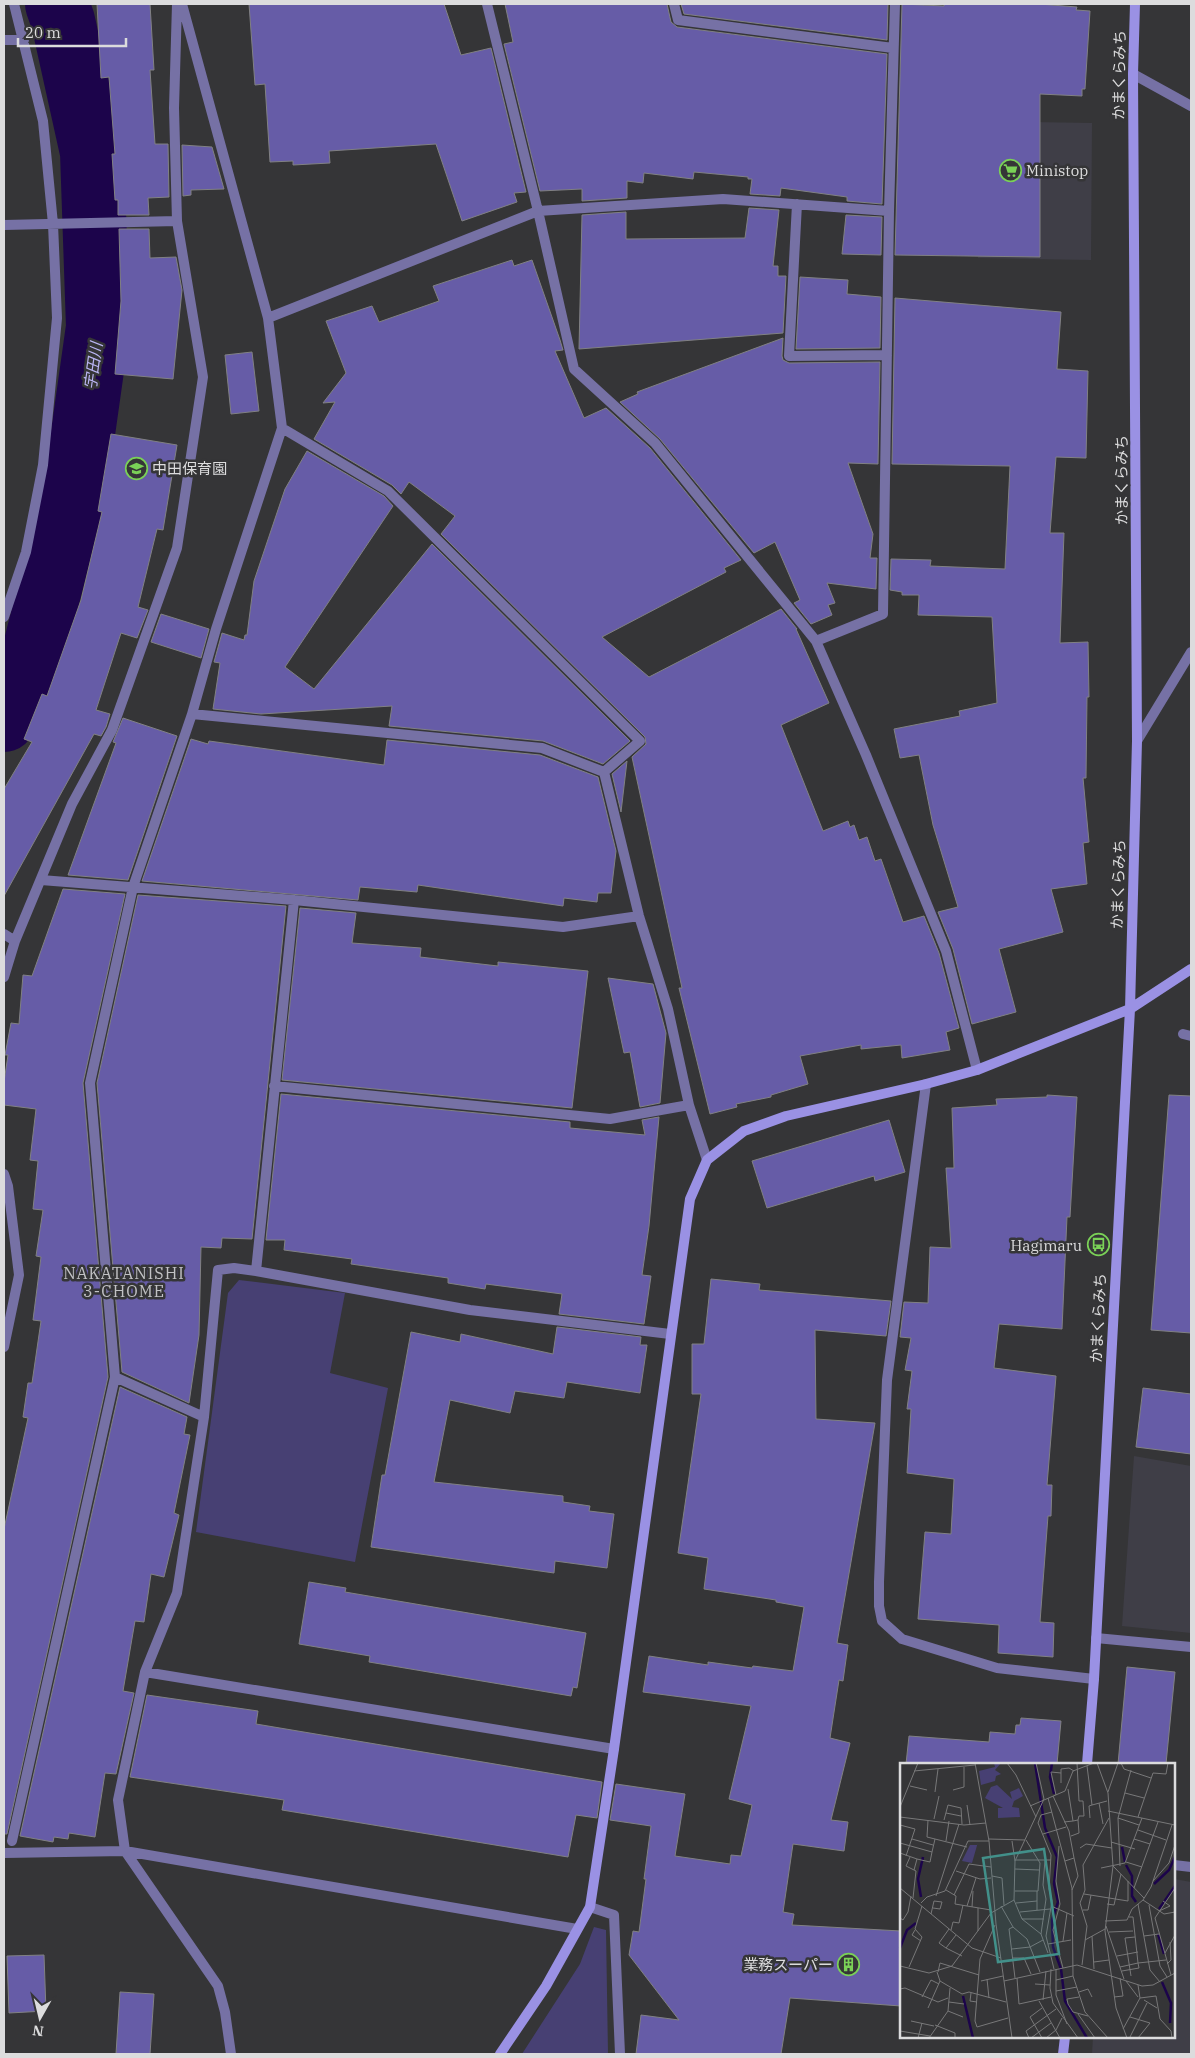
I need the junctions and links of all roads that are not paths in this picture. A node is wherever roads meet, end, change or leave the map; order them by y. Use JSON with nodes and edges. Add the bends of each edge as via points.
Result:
{"nodes":[{"id":1,"x":14,"y":4,"type":"edge"},
{"id":2,"x":177,"y":4,"type":"edge"},
{"id":3,"x":182,"y":4,"type":"edge"},
{"id":4,"x":487,"y":4,"type":"edge"},
{"id":5,"x":674,"y":4,"type":"edge"},
{"id":6,"x":896,"y":4,"type":"edge"},
{"id":7,"x":1135,"y":4,"type":"edge"},
{"id":8,"x":4,"y":40,"type":"edge"},
{"id":9,"x":24,"y":40,"type":"junction"},
{"id":10,"x":893,"y":48,"type":"junction"},
{"id":11,"x":1133,"y":74,"type":"junction"},
{"id":12,"x":1191,"y":106,"type":"edge"},
{"id":13,"x":797,"y":204,"type":"junction"},
{"id":14,"x":538,"y":211,"type":"junction"},
{"id":15,"x":889,"y":211,"type":"junction"},
{"id":16,"x":177,"y":221,"type":"junction"},
{"id":17,"x":53,"y":224,"type":"junction"},
{"id":18,"x":4,"y":225,"type":"edge"},
{"id":19,"x":268,"y":318,"type":"junction"},
{"id":20,"x":887,"y":355,"type":"junction"},
{"id":21,"x":282,"y":428,"type":"junction"},
{"id":22,"x":4,"y":617,"type":"edge"},
{"id":23,"x":816,"y":642,"type":"junction"},
{"id":24,"x":1191,"y":652,"type":"edge"},
{"id":25,"x":192,"y":714,"type":"junction"},
{"id":26,"x":1137,"y":741,"type":"junction"},
{"id":27,"x":604,"y":772,"type":"junction"},
{"id":28,"x":40,"y":880,"type":"junction"},
{"id":29,"x":133,"y":888,"type":"junction"},
{"id":30,"x":294,"y":900,"type":"junction"},
{"id":31,"x":639,"y":916,"type":"junction"},
{"id":32,"x":4,"y":934,"type":"edge"},
{"id":33,"x":15,"y":941,"type":"junction"},
{"id":34,"x":1191,"y":969,"type":"edge"},
{"id":35,"x":4,"y":977,"type":"edge"},
{"id":36,"x":1130,"y":1009,"type":"junction"},
{"id":37,"x":977,"y":1070,"type":"junction"},
{"id":38,"x":926,"y":1084,"type":"junction"},
{"id":39,"x":274,"y":1086,"type":"junction"},
{"id":40,"x":689,"y":1105,"type":"junction"},
{"id":41,"x":707,"y":1160,"type":"junction"},
{"id":42,"x":4,"y":1174,"type":"edge"},
{"id":43,"x":256,"y":1271,"type":"junction"},
{"id":44,"x":670,"y":1334,"type":"junction"},
{"id":45,"x":4,"y":1347,"type":"edge"},
{"id":46,"x":115,"y":1377,"type":"junction"},
{"id":47,"x":204,"y":1417,"type":"junction"},
{"id":48,"x":1096,"y":1638,"type":"junction"},
{"id":49,"x":1191,"y":1647,"type":"edge"},
{"id":50,"x":145,"y":1672,"type":"junction"},
{"id":51,"x":1094,"y":1679,"type":"junction"},
{"id":52,"x":614,"y":1749,"type":"junction"},
{"id":53,"x":1087,"y":1763,"type":"edge"},
{"id":54,"x":12,"y":1842,"type":"dead end"},
{"id":55,"x":125,"y":1851,"type":"junction"},
{"id":56,"x":4,"y":1853,"type":"edge"},
{"id":57,"x":1175,"y":1865,"type":"edge"},
{"id":58,"x":1191,"y":1867,"type":"edge"},
{"id":59,"x":590,"y":1907,"type":"junction"},
{"id":60,"x":577,"y":1929,"type":"junction"},
{"id":61,"x":1065,"y":2038,"type":"edge"},
{"id":62,"x":231,"y":2054,"type":"edge"},
{"id":63,"x":500,"y":2054,"type":"edge"},
{"id":64,"x":620,"y":2054,"type":"edge"},
{"id":65,"x":1063,"y":2054,"type":"edge"}],
"edges":[{"from":1,"to":9,"type":"street"},
{"from":2,"to":16,"type":"street","via":[[174,108]]},
{"from":3,"to":19,"type":"street"},
{"from":4,"to":14,"type":"street"},
{"from":5,"to":10,"type":"street","via":[[678,20]]},
{"from":6,"to":10,"type":"street"},
{"from":7,"to":11,"type":"main road","name":"かまくらみち"},
{"from":8,"to":9,"type":"street"},
{"from":9,"to":17,"type":"street","via":[[43,121]]},
{"from":10,"to":15,"type":"street"},
{"from":11,"to":12,"type":"street"},
{"from":11,"to":26,"type":"main road","name":"かまくらみち"},
{"from":13,"to":14,"type":"street","via":[[723,199]]},
{"from":13,"to":15,"type":"street"},
{"from":13,"to":20,"type":"street","via":[[789,356]]},
{"from":14,"to":19,"type":"street"},
{"from":14,"to":23,"type":"street","via":[[574,369],[655,443]]},
{"from":15,"to":20,"type":"street"},
{"from":16,"to":17,"type":"street"},
{"from":16,"to":28,"type":"street","via":[[203,378],[177,548],[112,730],[72,804]]},
{"from":17,"to":18,"type":"street"},
{"from":17,"to":22,"type":"street","via":[[57,318],[43,465],[26,552]]},
{"from":19,"to":21,"type":"street"},
{"from":20,"to":23,"type":"street","via":[[883,614]]},
{"from":21,"to":25,"type":"street","via":[[216,629]]},
{"from":21,"to":27,"type":"street","via":[[388,491],[640,741]]},
{"from":23,"to":37,"type":"street","via":[[946,951]]},
{"from":24,"to":26,"type":"street"},
{"from":25,"to":27,"type":"street","via":[[542,748]]},
{"from":25,"to":29,"type":"street"},
{"from":26,"to":36,"type":"main road","name":"かまくらみち"},
{"from":27,"to":31,"type":"street"},
{"from":28,"to":29,"type":"street"},
{"from":28,"to":33,"type":"street"},
{"from":29,"to":30,"type":"street"},
{"from":29,"to":46,"type":"street","via":[[90,1083]]},
{"from":30,"to":31,"type":"street","via":[[563,927]]},
{"from":30,"to":39,"type":"street"},
{"from":31,"to":40,"type":"street","via":[[668,1010]]},
{"from":32,"to":33,"type":"street"},
{"from":33,"to":35,"type":"street"},
{"from":34,"to":36,"type":"main road"},
{"from":36,"to":37,"type":"main road"},
{"from":36,"to":48,"type":"main road","name":"かまくらみち"},
{"from":37,"to":38,"type":"main road"},
{"from":38,"to":41,"type":"main road","via":[[786,1116],[744,1131]]},
{"from":38,"to":51,"type":"street","via":[[887,1380],[879,1606],[882,1621],[902,1639],[997,1668]]},
{"from":39,"to":40,"type":"street","via":[[610,1118]]},
{"from":39,"to":43,"type":"street"},
{"from":40,"to":41,"type":"street"},
{"from":41,"to":44,"type":"main road","via":[[690,1199]]},
{"from":42,"to":45,"type":"street","via":[[19,1275]]},
{"from":43,"to":44,"type":"street","via":[[470,1310]]},
{"from":43,"to":47,"type":"street","via":[[218,1270]]},
{"from":44,"to":52,"type":"main road"},
{"from":46,"to":47,"type":"street"},
{"from":46,"to":54,"type":"street"},
{"from":47,"to":50,"type":"street","via":[[177,1593]]},
{"from":48,"to":49,"type":"street"},
{"from":48,"to":51,"type":"main road","name":"かまくらみち"},
{"from":50,"to":52,"type":"street"},
{"from":50,"to":55,"type":"street","via":[[118,1800]]},
{"from":51,"to":53,"type":"main road","name":"かまくらみち"},
{"from":52,"to":59,"type":"main road"},
{"from":55,"to":56,"type":"street"},
{"from":55,"to":60,"type":"street"},
{"from":55,"to":62,"type":"street","via":[[218,1986]]},
{"from":57,"to":58,"type":"street"},
{"from":59,"to":60,"type":"main road"},
{"from":59,"to":64,"type":"street","via":[[614,1915]]},
{"from":60,"to":63,"type":"main road","via":[[546,1986]]},
{"from":61,"to":65,"type":"main road"}]}
